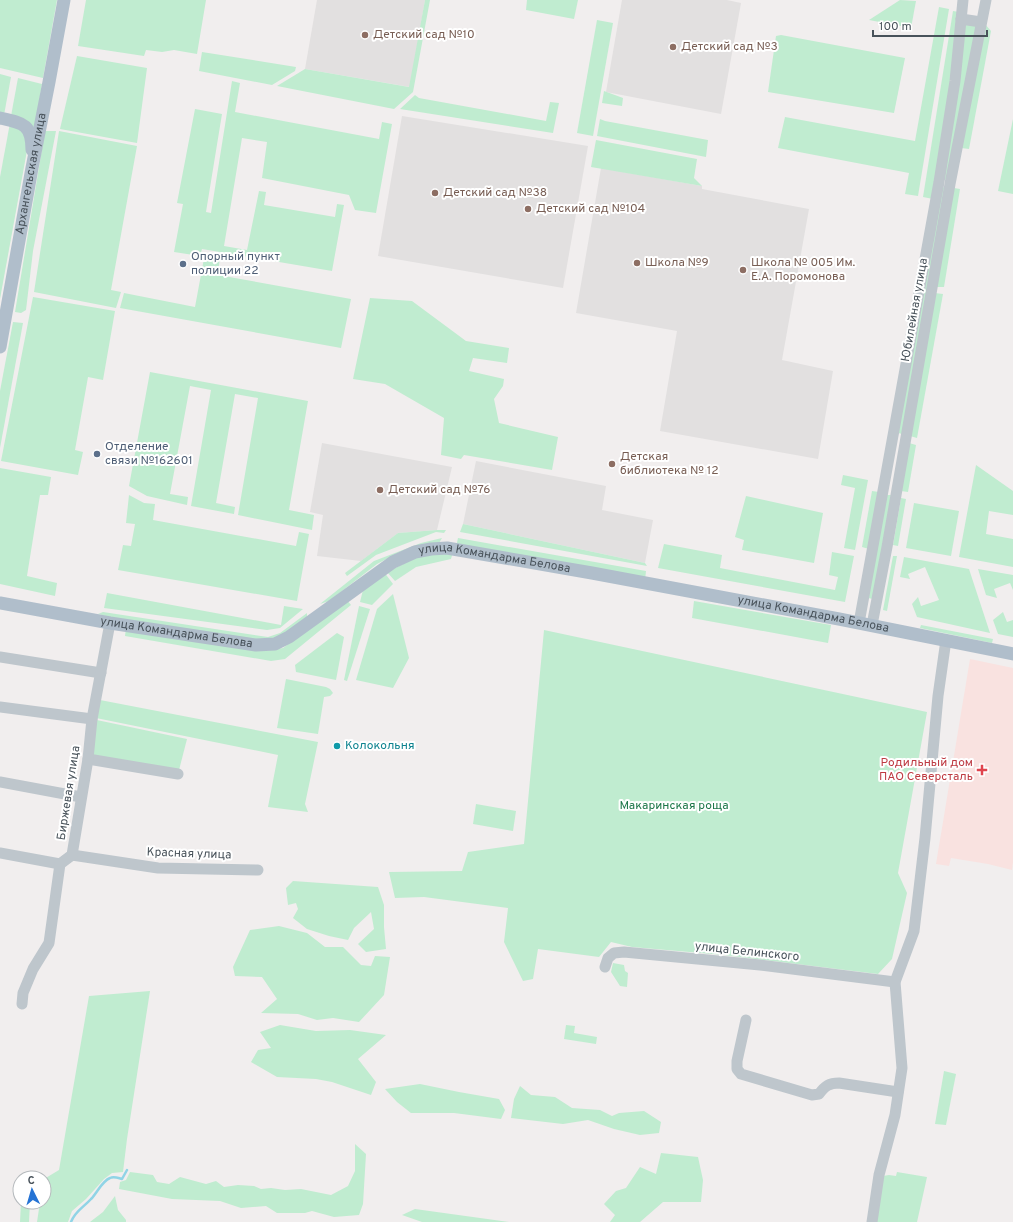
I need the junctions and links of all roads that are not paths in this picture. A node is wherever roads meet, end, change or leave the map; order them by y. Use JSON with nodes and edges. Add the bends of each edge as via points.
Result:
{"nodes":[{"id":1,"x":64,"y":0,"type":"edge"},
{"id":2,"x":963,"y":0,"type":"edge"},
{"id":3,"x":986,"y":0,"type":"edge"},
{"id":4,"x":961,"y":19,"type":"junction"},
{"id":5,"x":981,"y":22,"type":"junction"},
{"id":6,"x":0,"y":118,"type":"edge"},
{"id":7,"x":32,"y":168,"type":"junction"},
{"id":8,"x":939,"y":182,"type":"junction"},
{"id":9,"x":950,"y":184,"type":"junction"},
{"id":10,"x":0,"y":347,"type":"edge"},
{"id":11,"x":893,"y":437,"type":"junction"},
{"id":12,"x":905,"y":440,"type":"junction"},
{"id":13,"x":0,"y":602,"type":"edge"},
{"id":14,"x":110,"y":623,"type":"junction"},
{"id":15,"x":866,"y":624,"type":"junction"},
{"id":16,"x":946,"y":640,"type":"junction"},
{"id":17,"x":1013,"y":654,"type":"edge"},
{"id":18,"x":0,"y":657,"type":"edge"},
{"id":19,"x":101,"y":673,"type":"junction"},
{"id":20,"x":0,"y":706,"type":"edge"},
{"id":21,"x":92,"y":719,"type":"junction"},
{"id":22,"x":88,"y":758,"type":"junction"},
{"id":23,"x":178,"y":774,"type":"dead end"},
{"id":24,"x":0,"y":782,"type":"edge"},
{"id":25,"x":81,"y":797,"type":"junction"},
{"id":26,"x":0,"y":853,"type":"edge"},
{"id":27,"x":72,"y":855,"type":"junction"},
{"id":28,"x":60,"y":864,"type":"junction"},
{"id":29,"x":258,"y":870,"type":"dead end"},
{"id":30,"x":605,"y":967,"type":"dead end"},
{"id":31,"x":895,"y":982,"type":"junction"},
{"id":32,"x":22,"y":1004,"type":"dead end"},
{"id":33,"x":746,"y":1020,"type":"dead end"},
{"id":34,"x":898,"y":1092,"type":"junction"},
{"id":35,"x":872,"y":1222,"type":"edge"}],
"edges":[{"from":1,"to":7,"type":"main road","name":"Архангельская улица"},
{"from":2,"to":4,"type":"street","name":"Юбилейная улица"},
{"from":3,"to":5,"type":"street","name":"Юбилейная улица"},
{"from":4,"to":5,"type":"street"},
{"from":4,"to":8,"type":"street","name":"Юбилейная улица","via":[[955,81]]},
{"from":5,"to":9,"type":"street","name":"Юбилейная улица"},
{"from":6,"to":7,"type":"main road","via":[[18,122],[28,130],[32,138]]},
{"from":7,"to":10,"type":"main road","name":"Архангельская улица"},
{"from":8,"to":9,"type":"street"},
{"from":8,"to":11,"type":"street","name":"Юбилейная улица"},
{"from":9,"to":12,"type":"street","name":"Юбилейная улица"},
{"from":11,"to":12,"type":"street"},
{"from":11,"to":15,"type":"street","name":"Юбилейная улица"},
{"from":12,"to":15,"type":"street","name":"Юбилейная улица","via":[[887,547]]},
{"from":13,"to":14,"type":"main road","name":"улица Командарма Белова"},
{"from":14,"to":15,"type":"main road","name":"улица Командарма Белова","via":[[256,645],[274,644],[289,637],[393,562],[415,552],[447,548]]},
{"from":14,"to":19,"type":"street","name":"Биржевая улица"},
{"from":15,"to":16,"type":"main road","name":"улица Командарма Белова"},
{"from":16,"to":17,"type":"main road","name":"улица Командарма Белова"},
{"from":16,"to":31,"type":"street","via":[[914,930]]},
{"from":18,"to":19,"type":"street"},
{"from":19,"to":21,"type":"street","name":"Биржевая улица"},
{"from":20,"to":21,"type":"street"},
{"from":21,"to":22,"type":"street","name":"Биржевая улица"},
{"from":22,"to":23,"type":"street"},
{"from":22,"to":25,"type":"street","name":"Биржевая улица"},
{"from":24,"to":25,"type":"street"},
{"from":25,"to":27,"type":"street","name":"Биржевая улица"},
{"from":26,"to":28,"type":"street"},
{"from":27,"to":28,"type":"street","name":"Биржевая улица"},
{"from":27,"to":29,"type":"street","name":"Красная улица","via":[[158,868]]},
{"from":28,"to":32,"type":"street","via":[[49,944],[33,969],[23,993]]},
{"from":30,"to":31,"type":"street","name":"улица Белинского","via":[[608,958],[614,953],[624,952],[760,965]]},
{"from":31,"to":34,"type":"street","via":[[902,1068]]},
{"from":33,"to":34,"type":"street","via":[[737,1061],[737,1070],[742,1074],[812,1095],[819,1094],[831,1083]]},
{"from":34,"to":35,"type":"street","via":[[895,1115],[879,1175]]}]}
